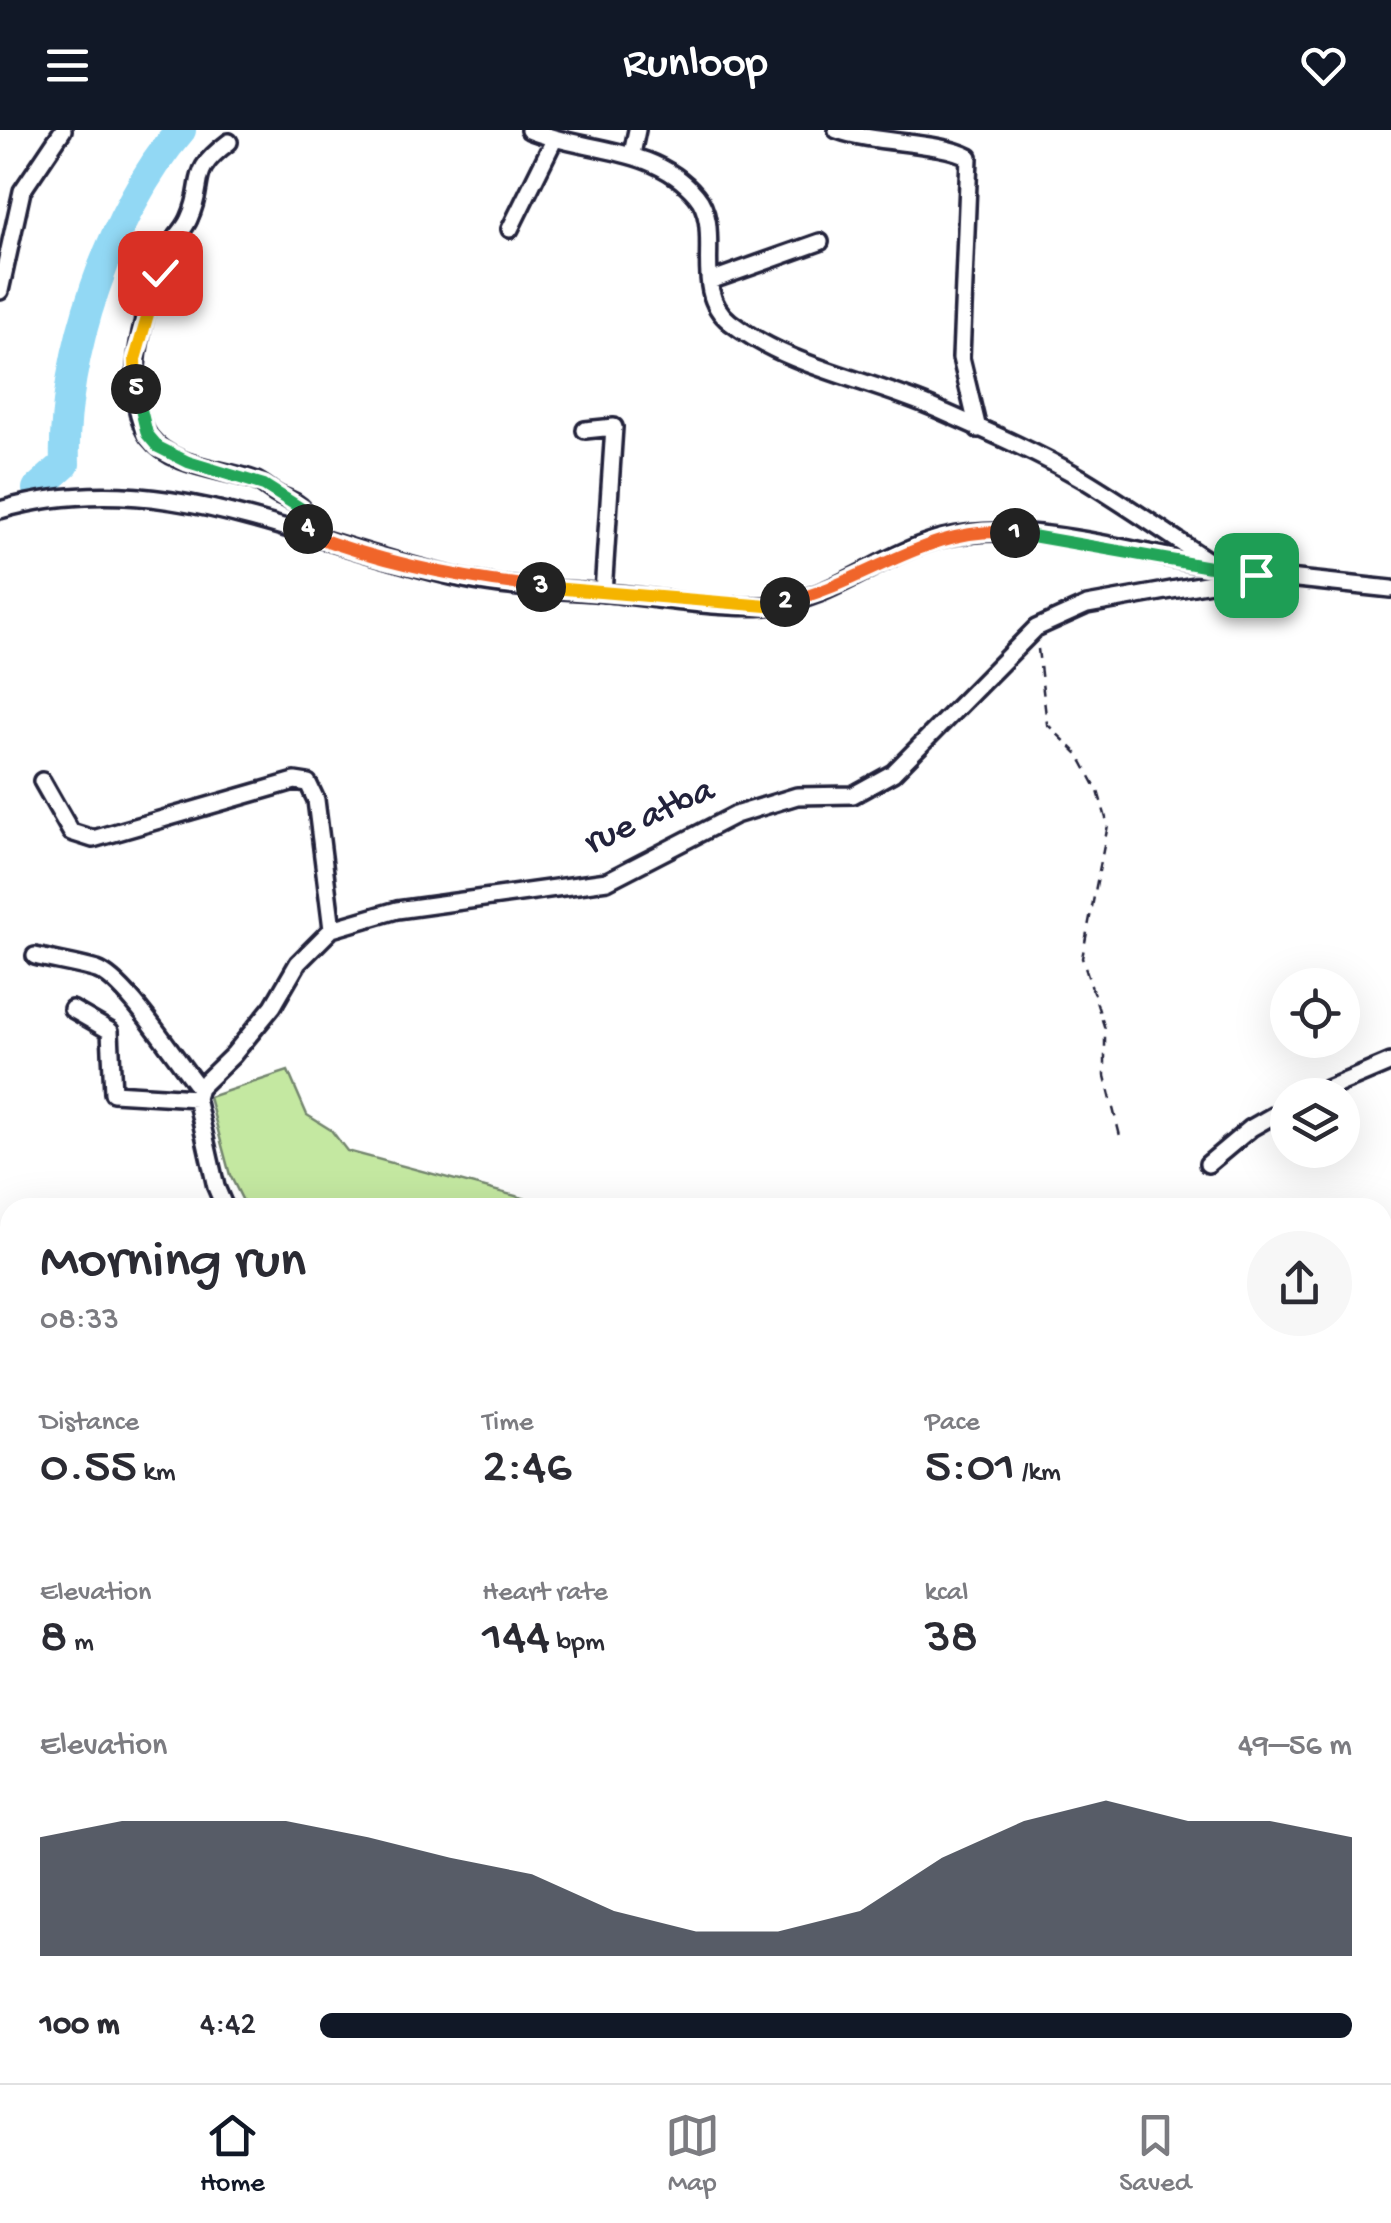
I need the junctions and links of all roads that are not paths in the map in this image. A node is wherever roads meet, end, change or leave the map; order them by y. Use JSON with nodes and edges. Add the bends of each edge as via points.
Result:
{"nodes":[{"id":1,"x":63,"y":130,"type":"edge"},
{"id":2,"x":529,"y":130,"type":"edge"},
{"id":3,"x":638,"y":130,"type":"edge"},
{"id":4,"x":838,"y":130,"type":"edge"},
{"id":5,"x":894,"y":130,"type":"edge"},
{"id":6,"x":554,"y":140,"type":"junction"},
{"id":7,"x":229,"y":142,"type":"dead end"},
{"id":8,"x":920,"y":148,"type":"junction"},
{"id":9,"x":632,"y":154,"type":"junction"},
{"id":10,"x":510,"y":228,"type":"dead end"},
{"id":11,"x":820,"y":242,"type":"dead end"},
{"id":12,"x":710,"y":281,"type":"junction"},
{"id":13,"x":0,"y":290,"type":"edge"},
{"id":14,"x":978,"y":429,"type":"junction"},
{"id":15,"x":585,"y":430,"type":"dead end"},
{"id":16,"x":0,"y":510,"type":"edge"},
{"id":17,"x":310,"y":535,"type":"junction"},
{"id":18,"x":1220,"y":568,"type":"junction"},
{"id":19,"x":1256,"y":575,"type":"junction"},
{"id":20,"x":1391,"y":590,"type":"edge"},
{"id":21,"x":603,"y":592,"type":"junction"},
{"id":22,"x":42,"y":781,"type":"dead end"},
{"id":23,"x":332,"y":929,"type":"junction"},
{"id":24,"x":35,"y":956,"type":"dead end"},
{"id":25,"x":72,"y":1009,"type":"dead end"},
{"id":26,"x":1391,"y":1062,"type":"edge"},
{"id":27,"x":1354,"y":1078,"type":"edge"},
{"id":28,"x":197,"y":1093,"type":"junction"},
{"id":29,"x":1270,"y":1117,"type":"edge"},
{"id":30,"x":1208,"y":1164,"type":"dead end"},
{"id":31,"x":221,"y":1198,"type":"edge"}],
"edges":[{"from":1,"to":13,"type":"street","via":[[22,191]]},
{"from":2,"to":6,"type":"street"},
{"from":3,"to":9,"type":"street"},
{"from":4,"to":8,"type":"street"},
{"from":5,"to":8,"type":"street"},
{"from":6,"to":9,"type":"street"},
{"from":6,"to":10,"type":"street"},
{"from":7,"to":17,"type":"street","via":[[206,159],[188,224],[160,273],[135,359],[139,412],[158,447],[294,502],[305,511]]},
{"from":8,"to":14,"type":"street","via":[[969,157],[961,358]]},
{"from":9,"to":12,"type":"street","via":[[696,194],[708,218]]},
{"from":11,"to":12,"type":"street"},
{"from":12,"to":14,"type":"street","via":[[727,320],[801,362]]},
{"from":14,"to":18,"type":"street","via":[[1080,478]]},
{"from":15,"to":21,"type":"street","via":[[614,427]]},
{"from":16,"to":17,"type":"street","via":[[46,497],[144,495],[258,516]]},
{"from":17,"to":21,"type":"street","via":[[468,580]]},
{"from":18,"to":19,"type":"street"},
{"from":18,"to":21,"type":"street","via":[[990,530],[940,538],[822,593],[767,606]]},
{"from":19,"to":20,"type":"street"},
{"from":19,"to":23,"type":"street","name":"rue atba","via":[[1087,605],[1036,628],[893,772],[853,794],[797,796],[736,815],[607,881],[397,910]]},
{"from":22,"to":23,"type":"street","via":[[71,832],[93,840],[295,781],[308,784],[316,800]]},
{"from":23,"to":28,"type":"street","name":"rue atba"},
{"from":24,"to":28,"type":"street","via":[[99,970],[123,985]]},
{"from":25,"to":28,"type":"street","via":[[110,1030],[113,1093]]},
{"from":26,"to":27,"type":"street"},
{"from":28,"to":31,"type":"street"},
{"from":29,"to":30,"type":"street"}]}
